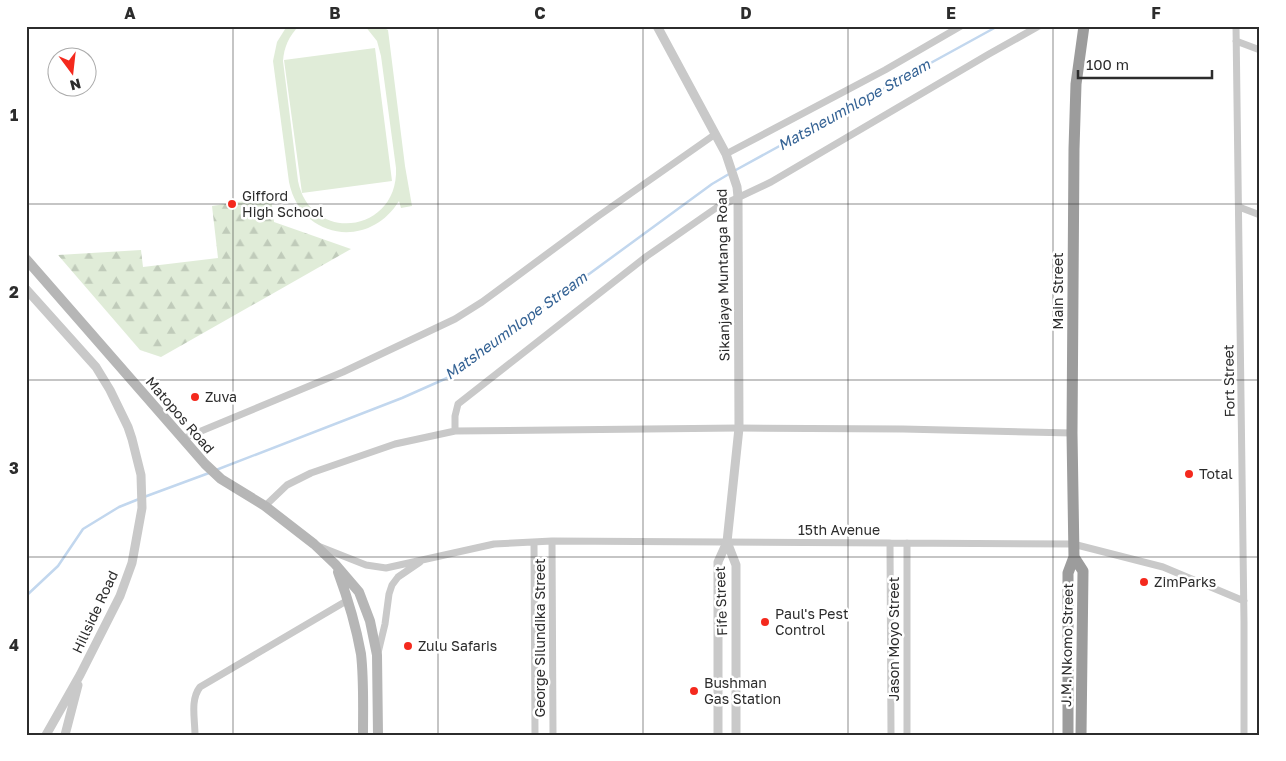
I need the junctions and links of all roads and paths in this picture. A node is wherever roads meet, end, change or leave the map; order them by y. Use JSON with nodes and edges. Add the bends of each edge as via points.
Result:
{"nodes":[{"id":1,"x":657,"y":26,"type":"edge"},
{"id":2,"x":961,"y":26,"type":"edge"},
{"id":3,"x":1039,"y":26,"type":"edge"},
{"id":4,"x":1084,"y":26,"type":"edge"},
{"id":5,"x":1236,"y":26,"type":"edge"},
{"id":6,"x":1236,"y":40,"type":"junction"},
{"id":7,"x":1260,"y":50,"type":"edge"},
{"id":8,"x":714,"y":135,"type":"junction"},
{"id":9,"x":727,"y":158,"type":"junction"},
{"id":10,"x":738,"y":192,"type":"junction"},
{"id":11,"x":1239,"y":207,"type":"junction"},
{"id":12,"x":1260,"y":215,"type":"edge"},
{"id":13,"x":26,"y":258,"type":"edge"},
{"id":14,"x":26,"y":289,"type":"edge"},
{"id":15,"x":739,"y":428,"type":"junction"},
{"id":16,"x":455,"y":431,"type":"junction"},
{"id":17,"x":1072,"y":433,"type":"junction"},
{"id":18,"x":182,"y":439,"type":"junction"},
{"id":19,"x":265,"y":506,"type":"junction"},
{"id":20,"x":552,"y":541,"type":"junction"},
{"id":21,"x":534,"y":542,"type":"junction"},
{"id":22,"x":727,"y":542,"type":"junction"},
{"id":23,"x":890,"y":543,"type":"junction"},
{"id":24,"x":907,"y":543,"type":"junction"},
{"id":25,"x":314,"y":544,"type":"junction"},
{"id":26,"x":1073,"y":544,"type":"junction"},
{"id":27,"x":1074,"y":558,"type":"junction"},
{"id":28,"x":425,"y":559,"type":"junction"},
{"id":29,"x":335,"y":564,"type":"junction"},
{"id":30,"x":348,"y":600,"type":"junction"},
{"id":31,"x":1244,"y":601,"type":"junction"},
{"id":32,"x":377,"y":655,"type":"junction"},
{"id":33,"x":80,"y":675,"type":"junction"},
{"id":34,"x":46,"y":735,"type":"edge"},
{"id":35,"x":65,"y":735,"type":"edge"},
{"id":36,"x":195,"y":735,"type":"edge"},
{"id":37,"x":363,"y":735,"type":"edge"},
{"id":38,"x":378,"y":735,"type":"edge"},
{"id":39,"x":535,"y":735,"type":"edge"},
{"id":40,"x":553,"y":735,"type":"edge"},
{"id":41,"x":718,"y":735,"type":"edge"},
{"id":42,"x":736,"y":735,"type":"edge"},
{"id":43,"x":891,"y":735,"type":"edge"},
{"id":44,"x":907,"y":735,"type":"edge"},
{"id":45,"x":1068,"y":735,"type":"edge"},
{"id":46,"x":1081,"y":735,"type":"edge"},
{"id":47,"x":1244,"y":735,"type":"edge"}],
"edges":[{"from":1,"to":8,"type":"street","name":"Sikanjaya Muntanga Road"},
{"from":2,"to":9,"type":"street"},
{"from":3,"to":10,"type":"street","via":[[771,182]]},
{"from":4,"to":17,"type":"highway","name":"Main Street","via":[[1076,84]]},
{"from":5,"to":6,"type":"street","name":"Fort Street"},
{"from":6,"to":7,"type":"street"},
{"from":6,"to":11,"type":"street","name":"Fort Street"},
{"from":8,"to":9,"type":"street","name":"Sikanjaya Muntanga Road"},
{"from":8,"to":18,"type":"street","via":[[455,319],[343,372]]},
{"from":9,"to":10,"type":"street","name":"Sikanjaya Muntanga Road"},
{"from":10,"to":15,"type":"street","name":"Sikanjaya Muntanga Road"},
{"from":10,"to":16,"type":"street","via":[[646,256],[458,404]]},
{"from":11,"to":12,"type":"street"},
{"from":11,"to":31,"type":"street","name":"Fort Street"},
{"from":13,"to":18,"type":"main road","name":"Matopos Road"},
{"from":14,"to":33,"type":"street","name":"Hillside Road","via":[[96,367],[128,427],[140,475],[142,508],[132,563],[120,596]]},
{"from":15,"to":16,"type":"street"},
{"from":15,"to":17,"type":"street"},
{"from":15,"to":22,"type":"street","name":"Sikanjaya Muntanga Road"},
{"from":16,"to":19,"type":"street","via":[[395,444],[311,473],[287,485]]},
{"from":17,"to":26,"type":"highway","name":"Main Street"},
{"from":18,"to":19,"type":"main road","name":"Matopos Road","via":[[221,478]]},
{"from":19,"to":25,"type":"main road","name":"Matopos Road"},
{"from":20,"to":21,"type":"street","name":"15th Avenue"},
{"from":20,"to":22,"type":"street","name":"15th Avenue"},
{"from":20,"to":40,"type":"street","name":"George Silundika Street"},
{"from":21,"to":28,"type":"street","name":"15th Avenue","via":[[494,544]]},
{"from":21,"to":39,"type":"street","name":"George Silundika Street"},
{"from":22,"to":23,"type":"street","name":"15th Avenue"},
{"from":22,"to":41,"type":"street","name":"Fife Street","via":[[718,562]]},
{"from":22,"to":42,"type":"street","name":"Fife Street","via":[[736,565]]},
{"from":23,"to":24,"type":"street","name":"15th Avenue"},
{"from":23,"to":43,"type":"street","name":"Jason Moyo Street"},
{"from":24,"to":26,"type":"street","name":"15th Avenue"},
{"from":24,"to":44,"type":"street","name":"Jason Moyo Street"},
{"from":25,"to":28,"type":"street","name":"15th Avenue","via":[[366,565],[386,568]]},
{"from":25,"to":29,"type":"main road","name":"Matopos Road"},
{"from":26,"to":27,"type":"highway","name":"Main Street"},
{"from":26,"to":31,"type":"street","name":"15th Avenue","via":[[1163,567]]},
{"from":27,"to":45,"type":"highway","name":"J.M. Nkomo Street","via":[[1068,573]]},
{"from":27,"to":46,"type":"highway","name":"J.M. Nkomo Street","via":[[1083,571]]},
{"from":28,"to":32,"type":"street","name":"15th Avenue","via":[[398,576],[392,585]]},
{"from":29,"to":30,"type":"main road"},
{"from":29,"to":32,"type":"main road","name":"Matopos Road","via":[[359,592],[370,621]]},
{"from":30,"to":36,"type":"street","via":[[200,687],[194,701]]},
{"from":30,"to":37,"type":"main road","via":[[361,655]]},
{"from":31,"to":47,"type":"street","name":"Fort Street"},
{"from":32,"to":38,"type":"main road","name":"Matopos Road"},
{"from":33,"to":34,"type":"street","name":"Hillside Road"},
{"from":33,"to":35,"type":"street"}]}
